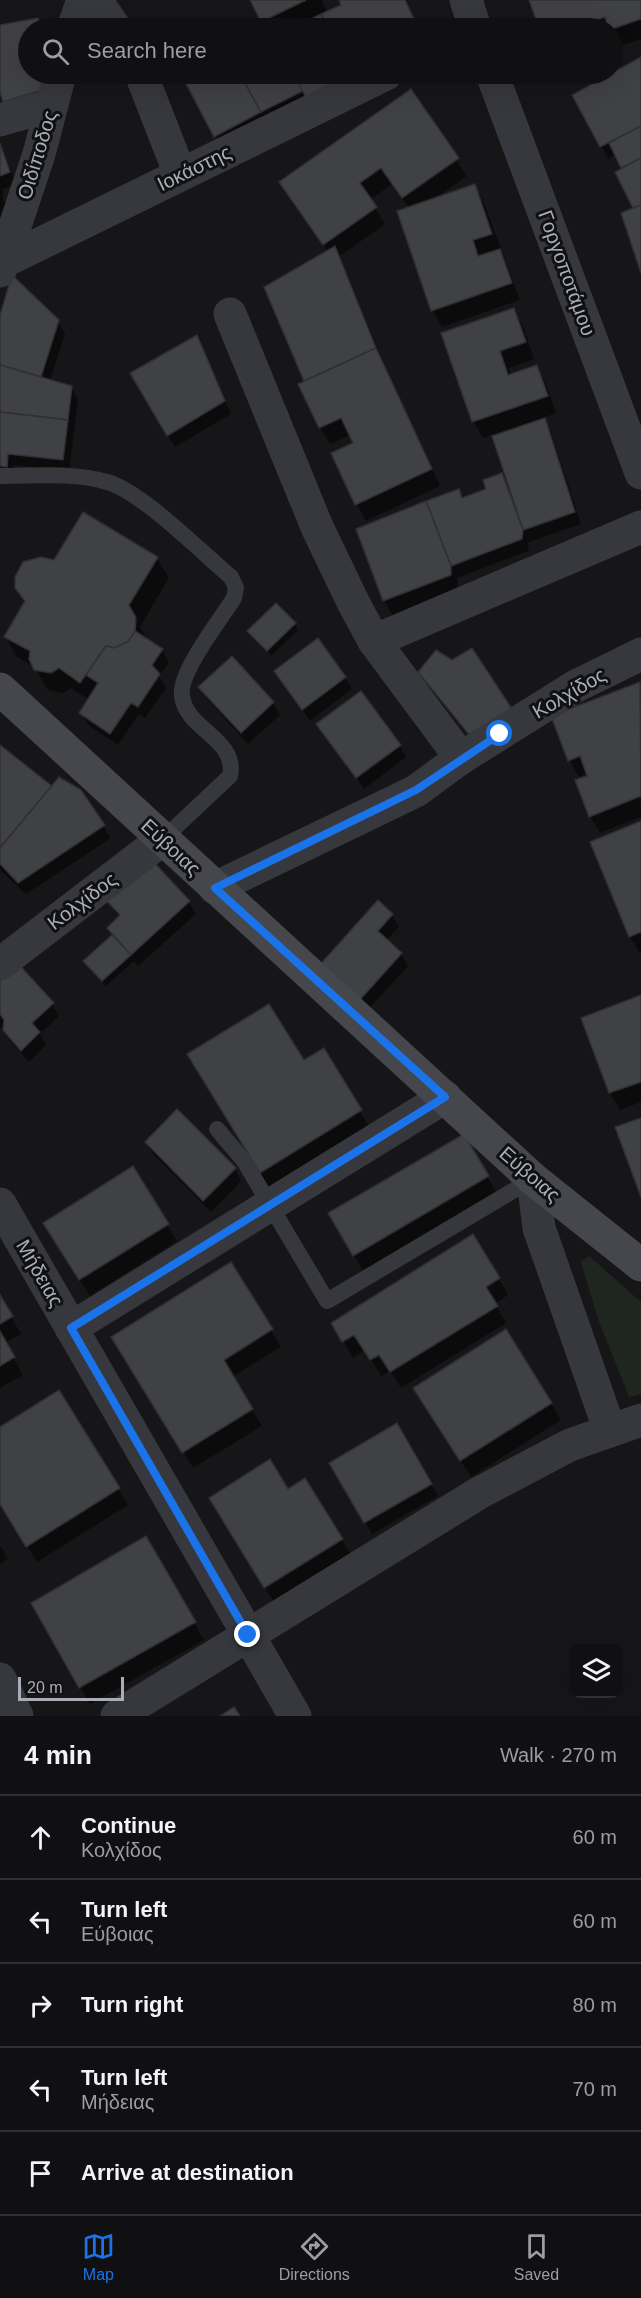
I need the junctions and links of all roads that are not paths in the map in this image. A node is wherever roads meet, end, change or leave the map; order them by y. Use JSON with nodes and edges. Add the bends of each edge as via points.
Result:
{"nodes":[{"id":1,"x":83,"y":0,"type":"edge"},
{"id":2,"x":96,"y":0,"type":"edge"},
{"id":3,"x":466,"y":0,"type":"edge"},
{"id":4,"x":77,"y":18,"type":"edge"},
{"id":5,"x":108,"y":18,"type":"edge"},
{"id":6,"x":472,"y":18,"type":"edge"},
{"id":7,"x":57,"y":84,"type":"edge"},
{"id":8,"x":145,"y":84,"type":"edge"},
{"id":9,"x":365,"y":84,"type":"edge"},
{"id":10,"x":496,"y":84,"type":"edge"},
{"id":11,"x":52,"y":105,"type":"junction"},
{"id":12,"x":0,"y":120,"type":"edge"},
{"id":13,"x":180,"y":174,"type":"junction"},
{"id":14,"x":1,"y":266,"type":"edge"},
{"id":15,"x":230,"y":314,"type":"dead end"},
{"id":16,"x":641,"y":474,"type":"edge"},
{"id":17,"x":0,"y":476,"type":"edge"},
{"id":18,"x":641,"y":527,"type":"edge"},
{"id":19,"x":374,"y":641,"type":"junction"},
{"id":20,"x":641,"y":654,"type":"edge"},
{"id":21,"x":0,"y":689,"type":"edge"},
{"id":22,"x":461,"y":758,"type":"junction"},
{"id":23,"x":163,"y":839,"type":"junction"},
{"id":24,"x":215,"y":888,"type":"junction"},
{"id":25,"x":0,"y":964,"type":"edge"},
{"id":26,"x":445,"y":1097,"type":"junction"},
{"id":27,"x":217,"y":1129,"type":"dead end"},
{"id":28,"x":533,"y":1179,"type":"junction"},
{"id":29,"x":0,"y":1204,"type":"edge"},
{"id":30,"x":270,"y":1206,"type":"junction"},
{"id":31,"x":641,"y":1265,"type":"edge"},
{"id":32,"x":71,"y":1328,"type":"junction"},
{"id":33,"x":641,"y":1420,"type":"edge"},
{"id":34,"x":610,"y":1431,"type":"junction"},
{"id":35,"x":248,"y":1635,"type":"junction"},
{"id":36,"x":0,"y":1679,"type":"edge"},
{"id":37,"x":18,"y":1716,"type":"edge"},
{"id":38,"x":117,"y":1716,"type":"edge"},
{"id":39,"x":295,"y":1716,"type":"edge"}],
"edges":[{"from":1,"to":4,"type":"street"},
{"from":2,"to":5,"type":"street"},
{"from":3,"to":6,"type":"street"},
{"from":7,"to":11,"type":"street","name":"Οιδίποδος"},
{"from":8,"to":13,"type":"street"},
{"from":9,"to":13,"type":"street","name":"Ιοκάστης"},
{"from":10,"to":16,"type":"street","name":"Γοργοποτάμου"},
{"from":11,"to":12,"type":"street"},
{"from":11,"to":14,"type":"street","name":"Οιδίποδος"},
{"from":13,"to":14,"type":"street","name":"Ιοκάστης"},
{"from":15,"to":19,"type":"street","via":[[317,527]]},
{"from":17,"to":23,"type":"lane","via":[[75,477],[107,482],[130,491],[231,577],[237,588],[190,668],[182,696],[187,710],[229,754],[230,776]]},
{"from":18,"to":19,"type":"street"},
{"from":19,"to":22,"type":"street"},
{"from":20,"to":22,"type":"street","name":"Κολχίδος","via":[[576,686]]},
{"from":21,"to":23,"type":"main road","name":"Εύβοιας"},
{"from":22,"to":24,"type":"street","name":"Κολχίδος","via":[[390,804]]},
{"from":23,"to":24,"type":"main road","name":"Εύβοιας"},
{"from":23,"to":25,"type":"street","name":"Κολχίδος"},
{"from":24,"to":26,"type":"main road","name":"Εύβοιας"},
{"from":26,"to":28,"type":"main road","name":"Εύβοιας"},
{"from":26,"to":30,"type":"street"},
{"from":27,"to":30,"type":"lane","via":[[244,1161]]},
{"from":28,"to":30,"type":"lane","via":[[327,1301]]},
{"from":28,"to":31,"type":"main road","name":"Εύβοιας"},
{"from":28,"to":34,"type":"street","via":[[539,1227]]},
{"from":29,"to":32,"type":"street","name":"Μήδειας"},
{"from":30,"to":32,"type":"street"},
{"from":32,"to":35,"type":"street","name":"Μήδειας"},
{"from":33,"to":34,"type":"street"},
{"from":34,"to":35,"type":"street","via":[[552,1453],[479,1493]]},
{"from":35,"to":38,"type":"street"},
{"from":35,"to":39,"type":"street","name":"Μήδειας"},
{"from":36,"to":37,"type":"street"}]}
